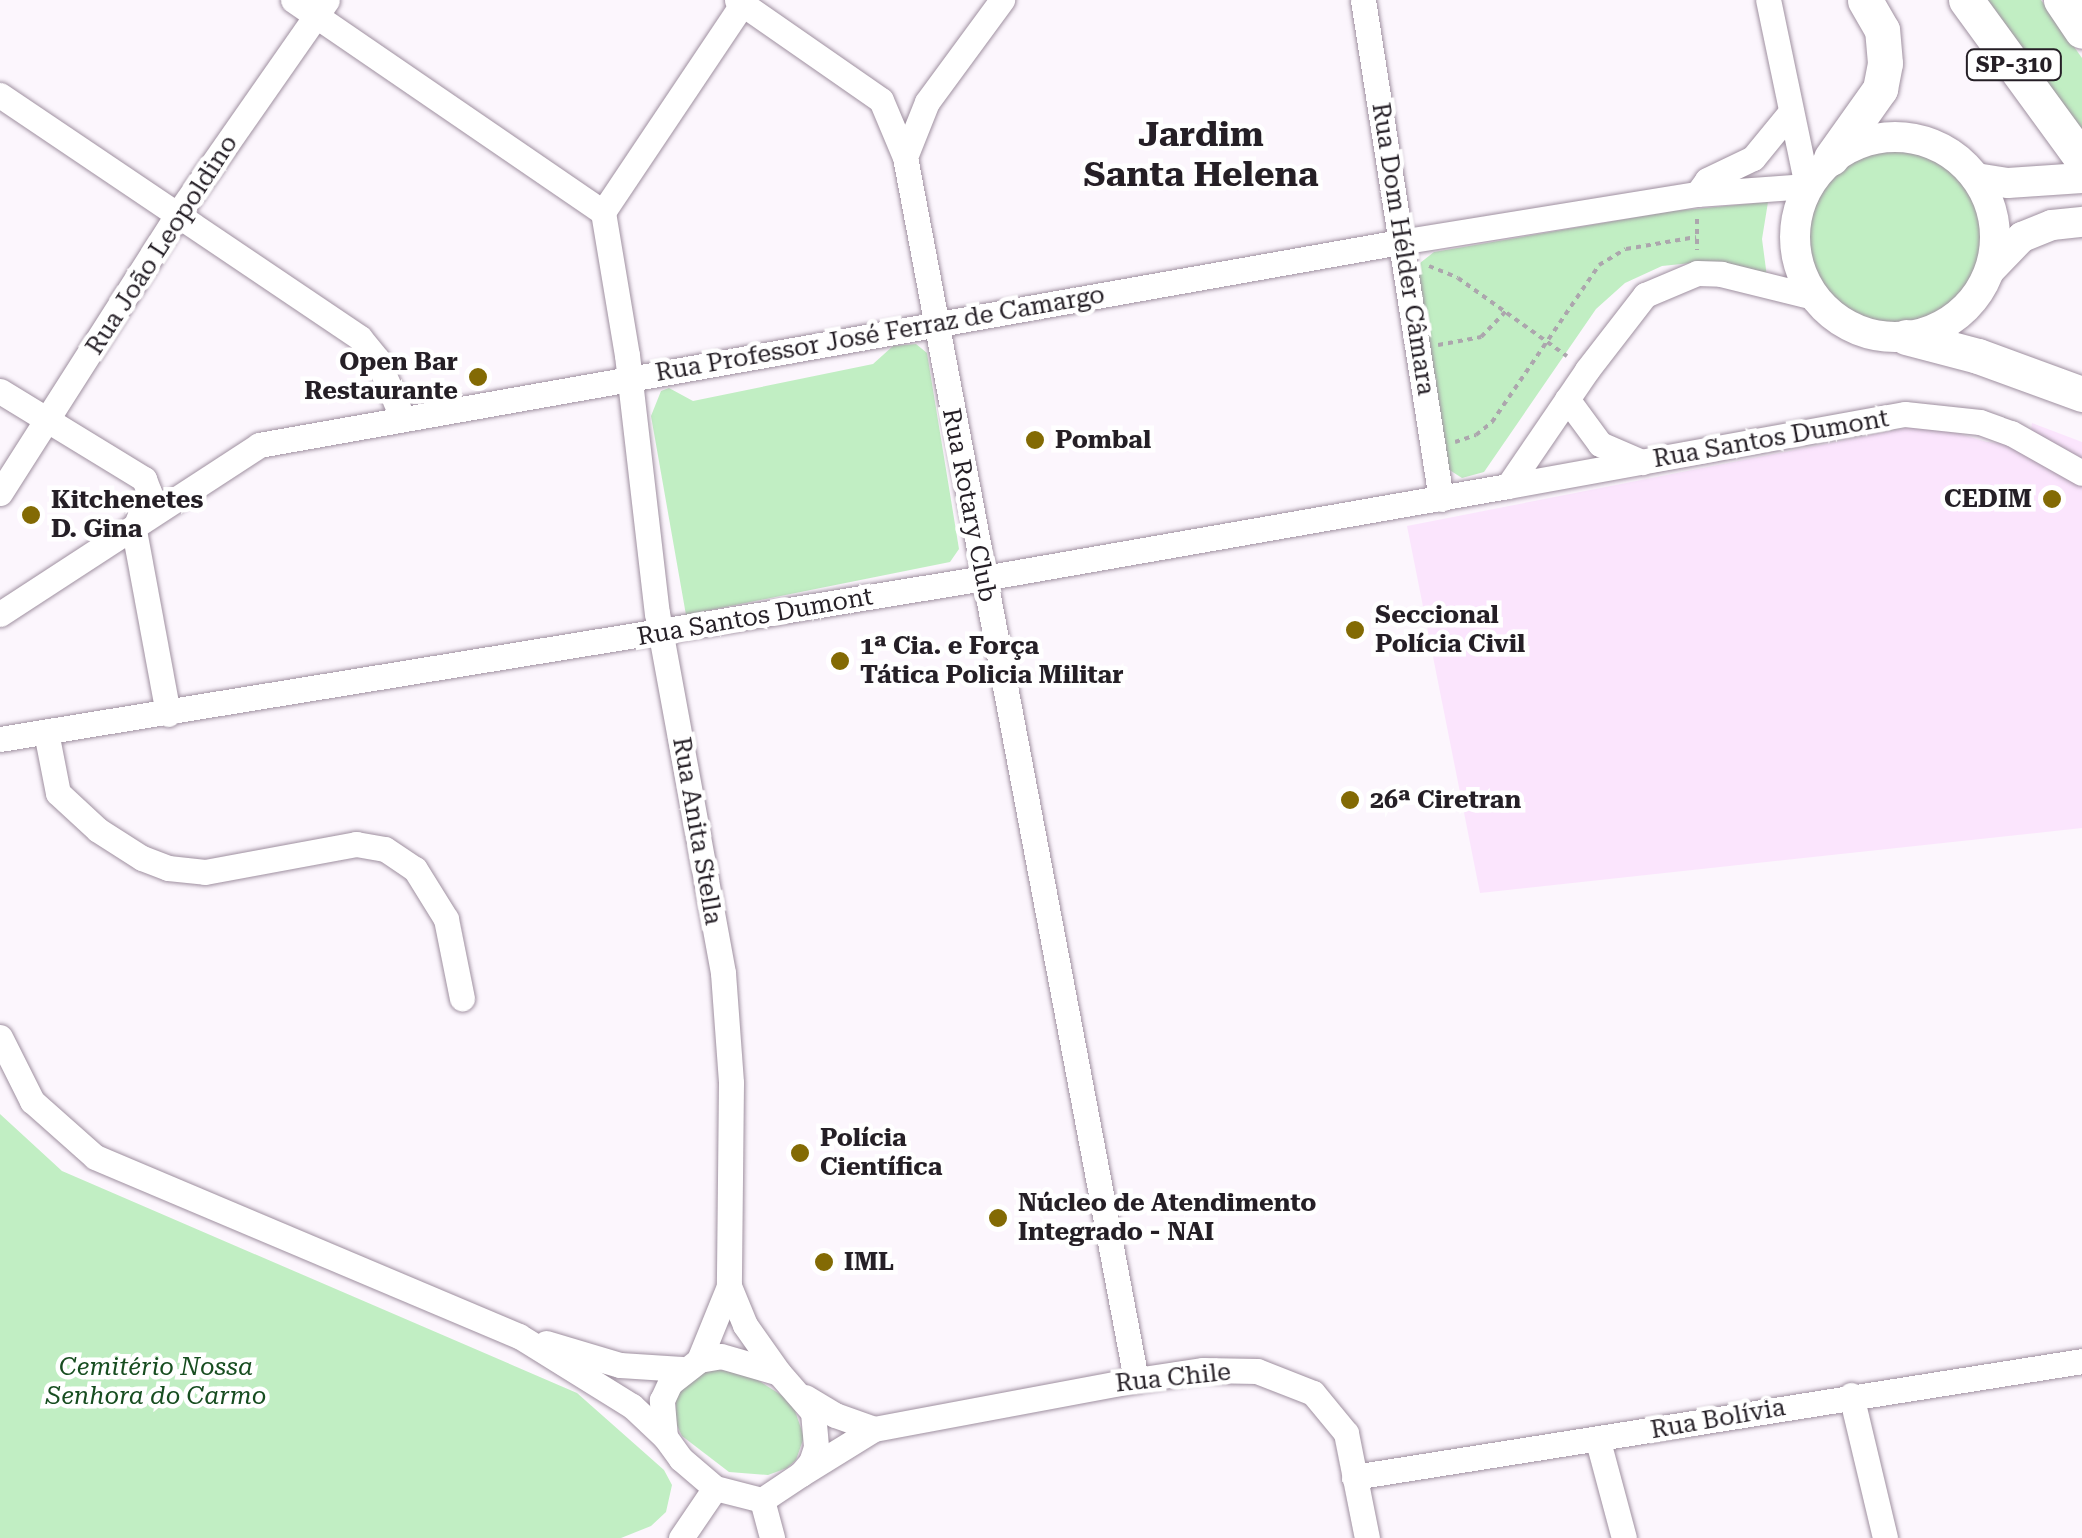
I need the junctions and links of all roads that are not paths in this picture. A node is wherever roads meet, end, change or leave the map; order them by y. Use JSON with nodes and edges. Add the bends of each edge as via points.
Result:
{"nodes":[{"id":1,"x":293,"y":0,"type":"edge"},
{"id":2,"x":1002,"y":0,"type":"edge"},
{"id":3,"x":1362,"y":0,"type":"edge"},
{"id":4,"x":1768,"y":0,"type":"edge"},
{"id":5,"x":1865,"y":0,"type":"edge"},
{"id":6,"x":1966,"y":0,"type":"edge"},
{"id":7,"x":2061,"y":0,"type":"edge"},
{"id":8,"x":742,"y":1,"type":"edge"},
{"id":9,"x":322,"y":8,"type":"edge"},
{"id":10,"x":2082,"y":30,"type":"edge"},
{"id":11,"x":0,"y":95,"type":"edge"},
{"id":12,"x":880,"y":100,"type":"junction"},
{"id":13,"x":927,"y":102,"type":"junction"},
{"id":14,"x":1789,"y":114,"type":"junction"},
{"id":15,"x":905,"y":157,"type":"junction"},
{"id":16,"x":1831,"y":158,"type":"junction"},
{"id":17,"x":2082,"y":159,"type":"edge"},
{"id":18,"x":1976,"y":178,"type":"junction"},
{"id":19,"x":2082,"y":178,"type":"edge"},
{"id":20,"x":1808,"y":186,"type":"junction"},
{"id":21,"x":1697,"y":194,"type":"junction"},
{"id":22,"x":603,"y":212,"type":"junction"},
{"id":23,"x":177,"y":214,"type":"junction"},
{"id":24,"x":2082,"y":222,"type":"edge"},
{"id":25,"x":1402,"y":254,"type":"junction"},
{"id":26,"x":1991,"y":269,"type":"junction"},
{"id":27,"x":1814,"y":297,"type":"junction"},
{"id":28,"x":934,"y":326,"type":"junction"},
{"id":29,"x":1906,"y":338,"type":"junction"},
{"id":30,"x":630,"y":378,"type":"junction"},
{"id":31,"x":0,"y":391,"type":"edge"},
{"id":32,"x":2082,"y":394,"type":"edge"},
{"id":33,"x":1568,"y":399,"type":"junction"},
{"id":34,"x":50,"y":420,"type":"junction"},
{"id":35,"x":403,"y":420,"type":"junction"},
{"id":36,"x":1642,"y":462,"type":"junction"},
{"id":37,"x":2082,"y":473,"type":"edge"},
{"id":38,"x":1508,"y":486,"type":"junction"},
{"id":39,"x":0,"y":493,"type":"edge"},
{"id":40,"x":1441,"y":498,"type":"junction"},
{"id":41,"x":134,"y":530,"type":"junction"},
{"id":42,"x":984,"y":578,"type":"junction"},
{"id":43,"x":0,"y":614,"type":"edge"},
{"id":44,"x":661,"y":632,"type":"junction"},
{"id":45,"x":168,"y":714,"type":"junction"},
{"id":46,"x":46,"y":732,"type":"junction"},
{"id":47,"x":0,"y":738,"type":"edge"},
{"id":48,"x":462,"y":998,"type":"dead end"},
{"id":49,"x":0,"y":1037,"type":"edge"},
{"id":50,"x":728,"y":1286,"type":"junction"},
{"id":51,"x":518,"y":1336,"type":"junction"},
{"id":52,"x":2082,"y":1360,"type":"edge"},
{"id":53,"x":691,"y":1364,"type":"junction"},
{"id":54,"x":779,"y":1373,"type":"junction"},
{"id":55,"x":1136,"y":1380,"type":"junction"},
{"id":56,"x":1851,"y":1396,"type":"junction"},
{"id":57,"x":805,"y":1397,"type":"junction"},
{"id":58,"x":874,"y":1429,"type":"junction"},
{"id":59,"x":664,"y":1437,"type":"junction"},
{"id":60,"x":1598,"y":1440,"type":"junction"},
{"id":61,"x":801,"y":1474,"type":"junction"},
{"id":62,"x":1354,"y":1477,"type":"junction"},
{"id":63,"x":714,"y":1488,"type":"junction"},
{"id":64,"x":762,"y":1500,"type":"junction"},
{"id":65,"x":681,"y":1538,"type":"edge"},
{"id":66,"x":772,"y":1538,"type":"edge"},
{"id":67,"x":1367,"y":1538,"type":"edge"},
{"id":68,"x":1624,"y":1538,"type":"edge"},
{"id":69,"x":1885,"y":1538,"type":"edge"}],
"edges":[{"from":1,"to":9,"type":"street"},
{"from":2,"to":13,"type":"street"},
{"from":3,"to":25,"type":"street","name":"Rua Dom Hélder Câmara"},
{"from":4,"to":14,"type":"street"},
{"from":5,"to":16,"type":"highway","via":[[1882,30],[1880,89]]},
{"from":6,"to":17,"type":"highway","number":"SP-310"},
{"from":7,"to":10,"type":"highway","number":"SP-310"},
{"from":8,"to":12,"type":"street"},
{"from":8,"to":22,"type":"street"},
{"from":9,"to":22,"type":"street"},
{"from":9,"to":23,"type":"street","name":"Rua João Leopoldino"},
{"from":11,"to":23,"type":"street"},
{"from":12,"to":13,"type":"street"},
{"from":12,"to":15,"type":"street","name":"Rua Rotary Club"},
{"from":13,"to":15,"type":"street"},
{"from":14,"to":20,"type":"street"},
{"from":14,"to":21,"type":"street","via":[[1752,158],[1708,180]]},
{"from":15,"to":28,"type":"street","name":"Rua Rotary Club"},
{"from":16,"to":18,"type":"main road","via":[[1860,142],[1924,140]]},
{"from":16,"to":20,"type":"main road"},
{"from":18,"to":19,"type":"main road"},
{"from":18,"to":26,"type":"main road","via":[[1991,206]]},
{"from":20,"to":21,"type":"street","name":"Rua Professor José Ferraz de Camargo"},
{"from":20,"to":27,"type":"main road","via":[[1796,213],[1794,242]]},
{"from":21,"to":25,"type":"street","name":"Rua Professor José Ferraz de Camargo"},
{"from":22,"to":30,"type":"street","name":"Rua Anita Stella"},
{"from":23,"to":34,"type":"street","name":"Rua João Leopoldino"},
{"from":23,"to":35,"type":"street","via":[[360,338]]},
{"from":24,"to":26,"type":"main road","via":[[2022,238]]},
{"from":25,"to":28,"type":"street","name":"Rua Professor José Ferraz de Camargo"},
{"from":25,"to":40,"type":"street","name":"Rua Dom Hélder Câmara"},
{"from":26,"to":29,"type":"main road","via":[[1959,316]]},
{"from":27,"to":29,"type":"main road","via":[[1855,330]]},
{"from":27,"to":33,"type":"street","via":[[1697,273],[1645,295]]},
{"from":28,"to":30,"type":"street","name":"Rua Professor José Ferraz de Camargo"},
{"from":28,"to":42,"type":"street","name":"Rua Rotary Club"},
{"from":29,"to":32,"type":"highway"},
{"from":30,"to":35,"type":"street","name":"Rua Professor José Ferraz de Camargo"},
{"from":30,"to":44,"type":"street","name":"Rua Anita Stella"},
{"from":31,"to":34,"type":"street"},
{"from":33,"to":36,"type":"street","via":[[1600,444]]},
{"from":33,"to":38,"type":"street"},
{"from":34,"to":39,"type":"street","name":"Rua João Leopoldino"},
{"from":34,"to":41,"type":"street","via":[[144,480],[149,492]]},
{"from":35,"to":41,"type":"street","name":"Rua Professor José Ferraz de Camargo","via":[[259,445]]},
{"from":36,"to":37,"type":"street","name":"Rua Santos Dumont","via":[[1905,414],[1980,422]]},
{"from":36,"to":38,"type":"street","name":"Rua Santos Dumont"},
{"from":38,"to":40,"type":"street","name":"Rua Santos Dumont"},
{"from":40,"to":42,"type":"street","name":"Rua Santos Dumont"},
{"from":41,"to":43,"type":"street","name":"Rua Professor José Ferraz de Camargo"},
{"from":41,"to":45,"type":"street"},
{"from":42,"to":44,"type":"street","name":"Rua Santos Dumont"},
{"from":42,"to":55,"type":"street","name":"Rua Rotary Club"},
{"from":44,"to":45,"type":"street","name":"Rua Santos Dumont"},
{"from":44,"to":50,"type":"street","name":"Rua Anita Stella","via":[[724,973],[731,1083]]},
{"from":45,"to":46,"type":"street","name":"Rua Santos Dumont"},
{"from":46,"to":47,"type":"street","name":"Rua Santos Dumont"},
{"from":46,"to":48,"type":"street","via":[[58,792],[98,830],[168,868],[205,872],[356,844],[385,849],[415,869],[446,919]]},
{"from":49,"to":51,"type":"street","via":[[32,1101],[95,1157]]},
{"from":50,"to":53,"type":"street"},
{"from":50,"to":54,"type":"street"},
{"from":51,"to":53,"type":"street","via":[[620,1365]]},
{"from":51,"to":59,"type":"street","via":[[632,1406]]},
{"from":52,"to":56,"type":"street","name":"Rua Bolívia"},
{"from":53,"to":54,"type":"street","via":[[721,1356]]},
{"from":53,"to":59,"type":"street","via":[[662,1400]]},
{"from":54,"to":57,"type":"street"},
{"from":55,"to":58,"type":"street","name":"Rua Chile"},
{"from":55,"to":62,"type":"street","name":"Rua Chile","via":[[1203,1370],[1286,1379],[1313,1393],[1346,1432]]},
{"from":56,"to":60,"type":"street","name":"Rua Bolívia"},
{"from":56,"to":69,"type":"street"},
{"from":57,"to":58,"type":"street"},
{"from":57,"to":61,"type":"street","via":[[817,1429],[816,1447]]},
{"from":58,"to":61,"type":"street"},
{"from":59,"to":63,"type":"street"},
{"from":60,"to":62,"type":"street","name":"Rua Bolívia"},
{"from":60,"to":68,"type":"street"},
{"from":61,"to":64,"type":"street"},
{"from":62,"to":67,"type":"street","name":"Rua Chile"},
{"from":63,"to":64,"type":"street"},
{"from":63,"to":65,"type":"street"},
{"from":64,"to":66,"type":"street"}]}
